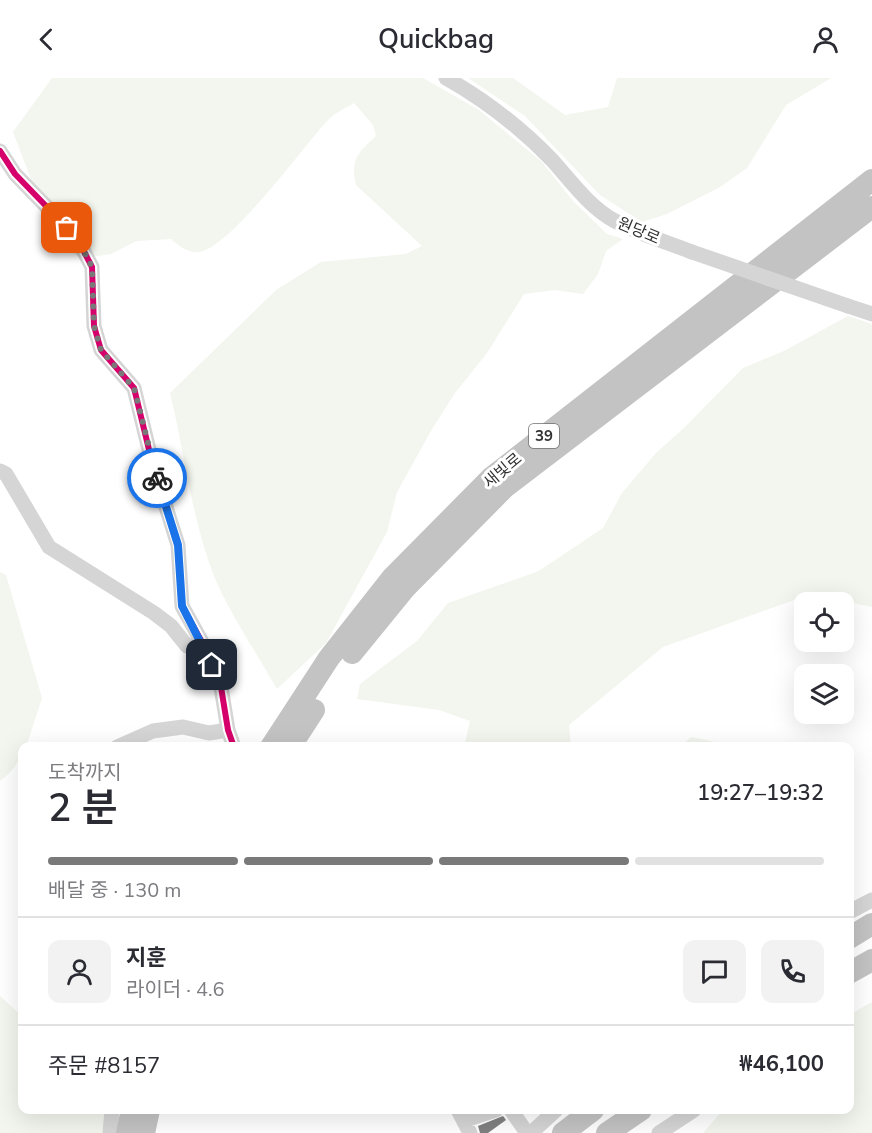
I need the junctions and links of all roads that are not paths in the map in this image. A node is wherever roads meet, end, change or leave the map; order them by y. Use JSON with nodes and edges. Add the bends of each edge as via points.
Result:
{"nodes":[{"id":1,"x":446,"y":78,"type":"edge"},
{"id":2,"x":0,"y":151,"type":"edge"},
{"id":3,"x":872,"y":180,"type":"edge"},
{"id":4,"x":872,"y":207,"type":"edge"},
{"id":5,"x":872,"y":314,"type":"edge"},
{"id":6,"x":0,"y":471,"type":"edge"},
{"id":7,"x":203,"y":644,"type":"junction"},
{"id":8,"x":228,"y":730,"type":"junction"},
{"id":9,"x":128,"y":742,"type":"edge"},
{"id":10,"x":232,"y":742,"type":"edge"},
{"id":11,"x":274,"y":742,"type":"edge"},
{"id":12,"x":293,"y":742,"type":"edge"},
{"id":13,"x":872,"y":900,"type":"edge"},
{"id":14,"x":854,"y":909,"type":"edge"},
{"id":15,"x":872,"y":924,"type":"edge"},
{"id":16,"x":854,"y":935,"type":"edge"},
{"id":17,"x":872,"y":960,"type":"edge"},
{"id":18,"x":854,"y":970,"type":"edge"},
{"id":19,"x":112,"y":1114,"type":"edge"},
{"id":20,"x":131,"y":1114,"type":"edge"},
{"id":21,"x":148,"y":1114,"type":"edge"},
{"id":22,"x":485,"y":1114,"type":"edge"},
{"id":23,"x":514,"y":1114,"type":"edge"},
{"id":24,"x":551,"y":1114,"type":"edge"},
{"id":25,"x":588,"y":1114,"type":"edge"},
{"id":26,"x":635,"y":1114,"type":"edge"},
{"id":27,"x":688,"y":1114,"type":"edge"},
{"id":28,"x":465,"y":1121,"type":"edge"},
{"id":29,"x":110,"y":1133,"type":"edge"},
{"id":30,"x":128,"y":1133,"type":"edge"},
{"id":31,"x":144,"y":1133,"type":"edge"},
{"id":32,"x":529,"y":1133,"type":"edge"},
{"id":33,"x":563,"y":1133,"type":"edge"},
{"id":34,"x":607,"y":1133,"type":"edge"},
{"id":35,"x":659,"y":1133,"type":"edge"}],
"edges":[{"from":1,"to":5,"type":"street","name":"원당로","bridge":true,"via":[[512,123],[614,221]]},
{"from":2,"to":7,"type":"street","via":[[15,174],[77,238],[92,267],[94,326],[101,350],[134,388],[178,545],[182,606]]},
{"from":3,"to":11,"type":"highway","name":"새빛로","number":"39","via":[[491,478],[392,578],[329,658]]},
{"from":4,"to":12,"type":"highway","name":"새빛로","number":"39","via":[[505,487],[405,588],[344,664]]},
{"from":6,"to":7,"type":"street","via":[[6,474],[48,547],[154,613],[187,646]]},
{"from":7,"to":8,"type":"street","via":[[221,687]]},
{"from":8,"to":9,"type":"street","via":[[209,733],[183,727],[153,731]]},
{"from":8,"to":10,"type":"street"},
{"from":13,"to":14,"type":"street"},
{"from":15,"to":16,"type":"highway"},
{"from":17,"to":18,"type":"highway"},
{"from":19,"to":29,"type":"street"},
{"from":20,"to":30,"type":"highway"},
{"from":21,"to":31,"type":"highway"},
{"from":22,"to":28,"type":"street"},
{"from":23,"to":32,"type":"street"},
{"from":24,"to":32,"type":"street"},
{"from":25,"to":33,"type":"highway"},
{"from":26,"to":34,"type":"highway"},
{"from":27,"to":35,"type":"street"}]}
